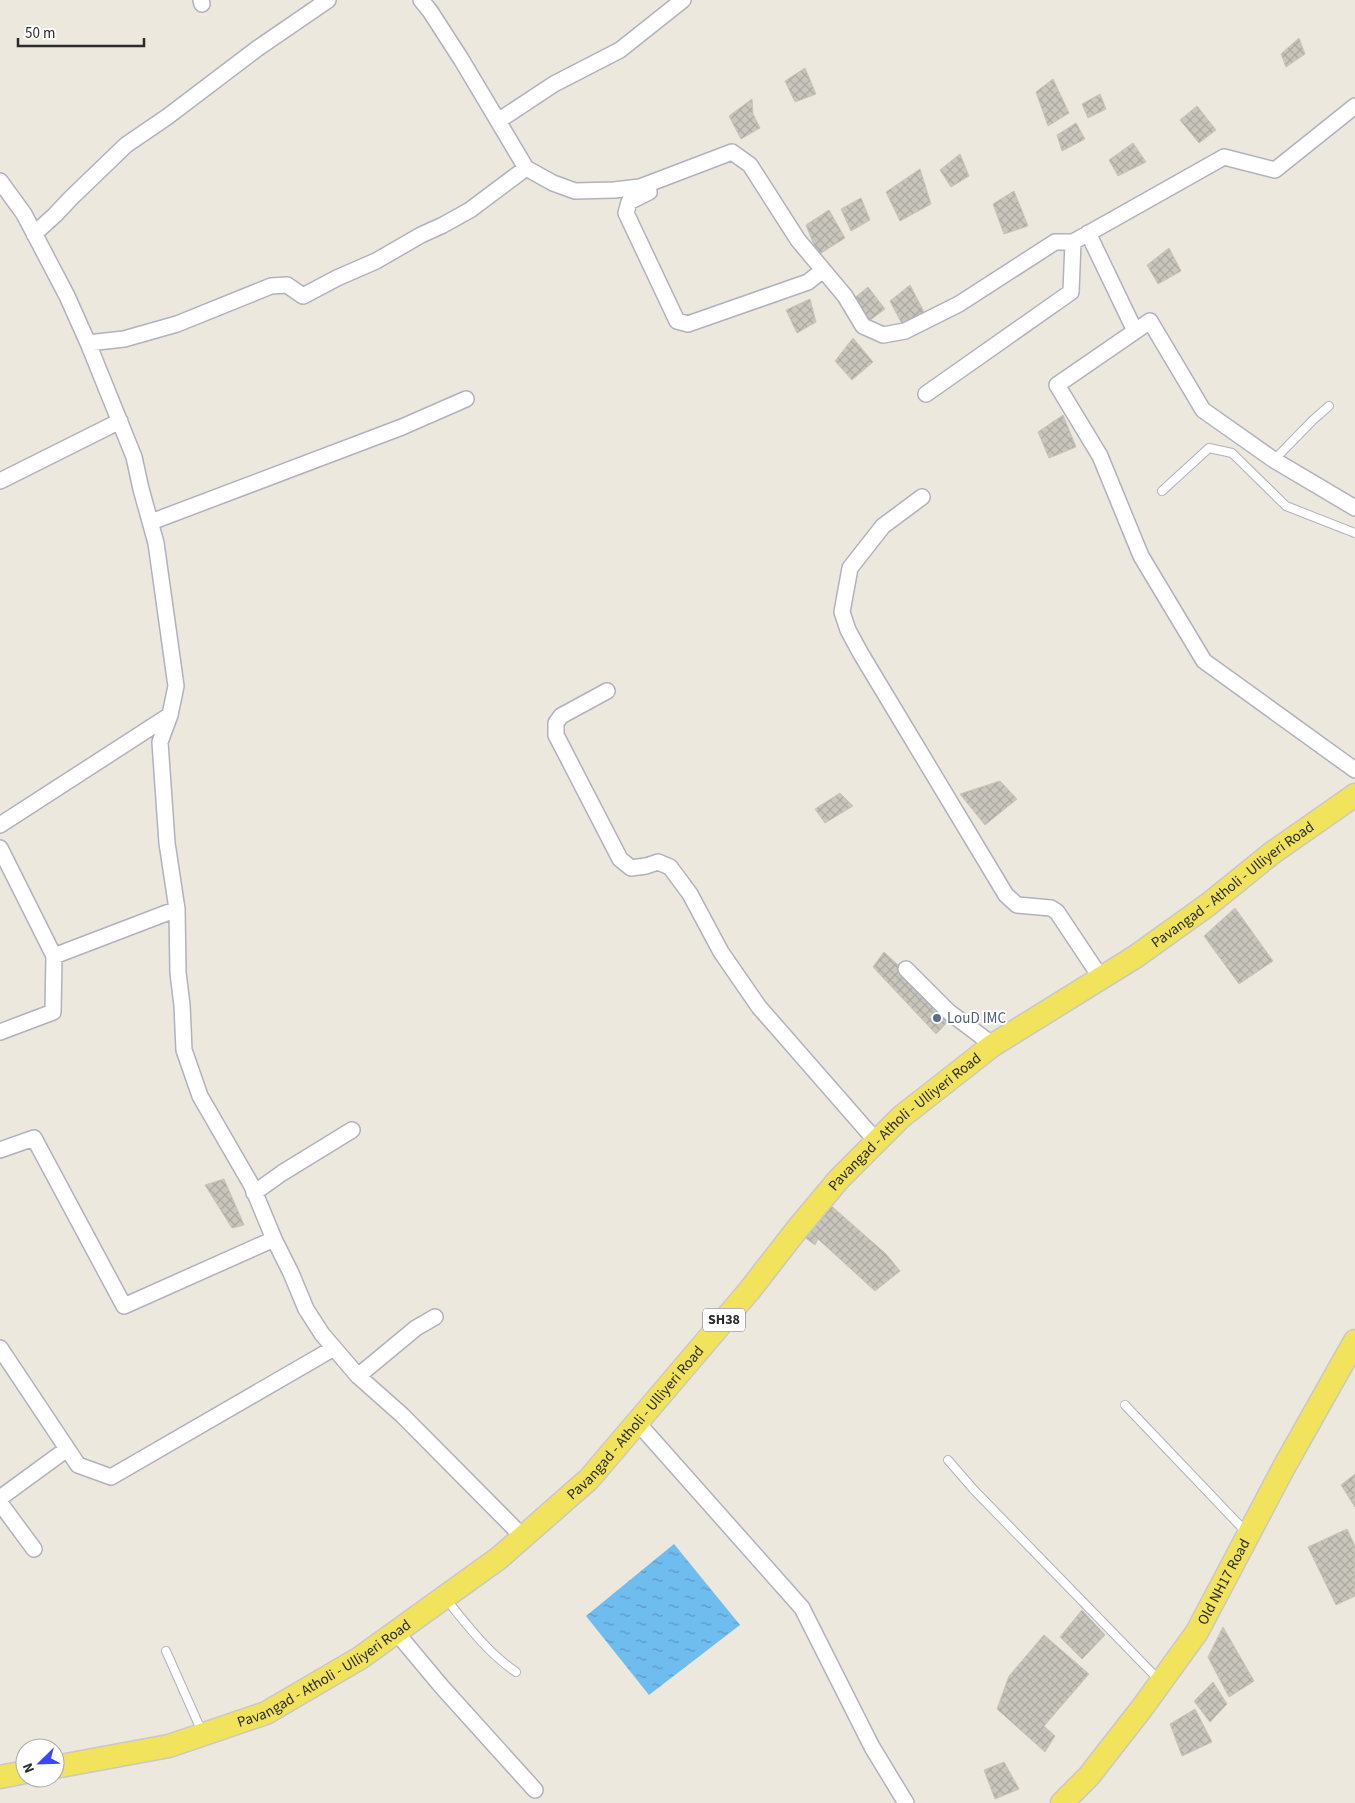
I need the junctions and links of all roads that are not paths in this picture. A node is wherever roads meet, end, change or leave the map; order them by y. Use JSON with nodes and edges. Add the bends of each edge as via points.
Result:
{"nodes":[{"id":1,"x":328,"y":0,"type":"edge"},
{"id":2,"x":421,"y":0,"type":"edge"},
{"id":3,"x":683,"y":0,"type":"edge"},
{"id":4,"x":1355,"y":106,"type":"edge"},
{"id":5,"x":498,"y":121,"type":"junction"},
{"id":6,"x":526,"y":168,"type":"junction"},
{"id":7,"x":0,"y":181,"type":"edge"},
{"id":8,"x":647,"y":184,"type":"junction"},
{"id":9,"x":1088,"y":233,"type":"junction"},
{"id":10,"x":34,"y":234,"type":"junction"},
{"id":11,"x":1073,"y":242,"type":"junction"},
{"id":12,"x":822,"y":270,"type":"junction"},
{"id":13,"x":1135,"y":331,"type":"junction"},
{"id":14,"x":88,"y":343,"type":"junction"},
{"id":15,"x":926,"y":394,"type":"dead end"},
{"id":16,"x":466,"y":399,"type":"dead end"},
{"id":17,"x":1329,"y":406,"type":"dead end"},
{"id":18,"x":120,"y":421,"type":"junction"},
{"id":19,"x":1274,"y":460,"type":"junction"},
{"id":20,"x":0,"y":481,"type":"edge"},
{"id":21,"x":1162,"y":491,"type":"dead end"},
{"id":22,"x":922,"y":496,"type":"dead end"},
{"id":23,"x":1355,"y":508,"type":"edge"},
{"id":24,"x":151,"y":522,"type":"junction"},
{"id":25,"x":1355,"y":533,"type":"edge"},
{"id":26,"x":607,"y":691,"type":"dead end"},
{"id":27,"x":170,"y":715,"type":"junction"},
{"id":28,"x":1355,"y":770,"type":"edge"},
{"id":29,"x":1355,"y":795,"type":"edge"},
{"id":30,"x":0,"y":825,"type":"edge"},
{"id":31,"x":0,"y":848,"type":"edge"},
{"id":32,"x":178,"y":909,"type":"junction"},
{"id":33,"x":54,"y":956,"type":"junction"},
{"id":34,"x":906,"y":969,"type":"dead end"},
{"id":35,"x":1101,"y":978,"type":"junction"},
{"id":36,"x":0,"y":1032,"type":"edge"},
{"id":37,"x":993,"y":1045,"type":"junction"},
{"id":38,"x":352,"y":1130,"type":"dead end"},
{"id":39,"x":877,"y":1142,"type":"junction"},
{"id":40,"x":0,"y":1150,"type":"edge"},
{"id":41,"x":254,"y":1193,"type":"junction"},
{"id":42,"x":274,"y":1239,"type":"junction"},
{"id":43,"x":435,"y":1317,"type":"dead end"},
{"id":44,"x":1355,"y":1341,"type":"edge"},
{"id":45,"x":0,"y":1348,"type":"edge"},
{"id":46,"x":334,"y":1348,"type":"junction"},
{"id":47,"x":358,"y":1376,"type":"junction"},
{"id":48,"x":1125,"y":1405,"type":"dead end"},
{"id":49,"x":637,"y":1422,"type":"junction"},
{"id":50,"x":67,"y":1449,"type":"junction"},
{"id":51,"x":948,"y":1460,"type":"dead end"},
{"id":52,"x":0,"y":1498,"type":"edge"},
{"id":53,"x":0,"y":1503,"type":"edge"},
{"id":54,"x":1248,"y":1534,"type":"junction"},
{"id":55,"x":523,"y":1537,"type":"junction"},
{"id":56,"x":34,"y":1549,"type":"dead end"},
{"id":57,"x":444,"y":1598,"type":"junction"},
{"id":58,"x":396,"y":1632,"type":"junction"},
{"id":59,"x":166,"y":1651,"type":"dead end"},
{"id":60,"x":516,"y":1672,"type":"dead end"},
{"id":61,"x":1161,"y":1682,"type":"junction"},
{"id":62,"x":203,"y":1734,"type":"junction"},
{"id":63,"x":65,"y":1765,"type":"edge"},
{"id":64,"x":15,"y":1774,"type":"edge"},
{"id":65,"x":0,"y":1777,"type":"edge"},
{"id":66,"x":535,"y":1790,"type":"dead end"},
{"id":67,"x":906,"y":1803,"type":"edge"},
{"id":68,"x":1062,"y":1803,"type":"edge"}],
"edges":[{"from":1,"to":10,"type":"street","via":[[126,145]]},
{"from":2,"to":5,"type":"street"},
{"from":3,"to":5,"type":"street","via":[[620,50],[554,84]]},
{"from":4,"to":9,"type":"street","via":[[1275,170],[1224,157]]},
{"from":5,"to":6,"type":"street"},
{"from":6,"to":8,"type":"street","via":[[575,191],[614,190]]},
{"from":6,"to":14,"type":"street","via":[[470,210],[303,296],[286,285],[271,286],[178,324],[124,339]]},
{"from":7,"to":10,"type":"street"},
{"from":8,"to":12,"type":"street","via":[[732,152],[750,164],[798,240]]},
{"from":8,"to":12,"type":"street","via":[[649,192],[629,202],[626,213],[677,321],[688,324],[808,282]]},
{"from":9,"to":11,"type":"street"},
{"from":9,"to":13,"type":"street"},
{"from":10,"to":14,"type":"street"},
{"from":11,"to":12,"type":"street","via":[[1056,242],[959,304],[905,331],[883,335],[863,326],[845,296]]},
{"from":11,"to":15,"type":"street","via":[[1071,292]]},
{"from":13,"to":19,"type":"street","via":[[1150,321],[1202,410]]},
{"from":13,"to":28,"type":"street","via":[[1057,385],[1100,456],[1141,556],[1204,661]]},
{"from":14,"to":18,"type":"street"},
{"from":16,"to":24,"type":"street","via":[[402,427]]},
{"from":17,"to":19,"type":"lane"},
{"from":18,"to":20,"type":"street"},
{"from":18,"to":24,"type":"street","via":[[134,457]]},
{"from":19,"to":23,"type":"street"},
{"from":21,"to":25,"type":"lane","via":[[1209,448],[1225,451],[1232,453],[1286,506]]},
{"from":22,"to":35,"type":"street","via":[[883,526],[850,568],[842,612],[845,621],[861,654],[1006,895],[1017,905],[1051,908],[1057,912]]},
{"from":24,"to":27,"type":"street","via":[[160,563],[176,686]]},
{"from":26,"to":39,"type":"street","via":[[561,716],[556,723],[556,735],[620,859],[631,868],[658,862],[670,867],[690,894],[721,952],[759,1007]]},
{"from":27,"to":30,"type":"street"},
{"from":27,"to":32,"type":"street","via":[[160,742],[167,843]]},
{"from":29,"to":35,"type":"main road","name":"Pavangad - Atholi - Ulliyeri Road","number":"SH38","via":[[1272,853],[1209,904]]},
{"from":31,"to":33,"type":"street"},
{"from":32,"to":33,"type":"street"},
{"from":32,"to":41,"type":"street","via":[[178,973],[184,1050],[200,1096]]},
{"from":33,"to":36,"type":"street","via":[[53,1012]]},
{"from":34,"to":37,"type":"street","via":[[949,1012]]},
{"from":35,"to":37,"type":"main road","name":"Pavangad - Atholi - Ulliyeri Road","number":"SH38"},
{"from":37,"to":39,"type":"main road","name":"Pavangad - Atholi - Ulliyeri Road","number":"SH38","via":[[902,1117]]},
{"from":38,"to":41,"type":"street"},
{"from":39,"to":49,"type":"main road","name":"Pavangad - Atholi - Ulliyeri Road","number":"SH38","via":[[839,1179]]},
{"from":40,"to":42,"type":"street","via":[[34,1138],[124,1306]]},
{"from":41,"to":42,"type":"street"},
{"from":42,"to":46,"type":"street","via":[[306,1309]]},
{"from":43,"to":47,"type":"street","via":[[416,1328]]},
{"from":44,"to":54,"type":"main road","name":"Old NH17 Road"},
{"from":45,"to":50,"type":"street"},
{"from":46,"to":47,"type":"street"},
{"from":46,"to":50,"type":"street","via":[[111,1477],[78,1465]]},
{"from":47,"to":55,"type":"street","via":[[402,1415]]},
{"from":48,"to":54,"type":"lane"},
{"from":49,"to":55,"type":"main road","name":"Pavangad - Atholi - Ulliyeri Road","number":"SH38","via":[[589,1479]]},
{"from":49,"to":67,"type":"street","via":[[802,1608],[872,1747]]},
{"from":50,"to":52,"type":"street"},
{"from":51,"to":61,"type":"lane"},
{"from":53,"to":56,"type":"street"},
{"from":54,"to":61,"type":"main road","name":"Old NH17 Road","via":[[1197,1632]]},
{"from":55,"to":57,"type":"main road","name":"Pavangad - Atholi - Ulliyeri Road","number":"SH38"},
{"from":57,"to":58,"type":"main road","name":"Pavangad - Atholi - Ulliyeri Road","number":"SH38"},
{"from":57,"to":60,"type":"lane","via":[[487,1647]]},
{"from":58,"to":62,"type":"main road","name":"Pavangad - Atholi - Ulliyeri Road","number":"SH38","via":[[360,1658],[266,1713]]},
{"from":58,"to":66,"type":"street"},
{"from":59,"to":62,"type":"lane"},
{"from":61,"to":68,"type":"main road","name":"Old NH17 Road","via":[[1089,1776]]},
{"from":62,"to":63,"type":"main road","name":"Pavangad - Atholi - Ulliyeri Road","number":"SH38","via":[[169,1746]]},
{"from":64,"to":65,"type":"main road"}]}
